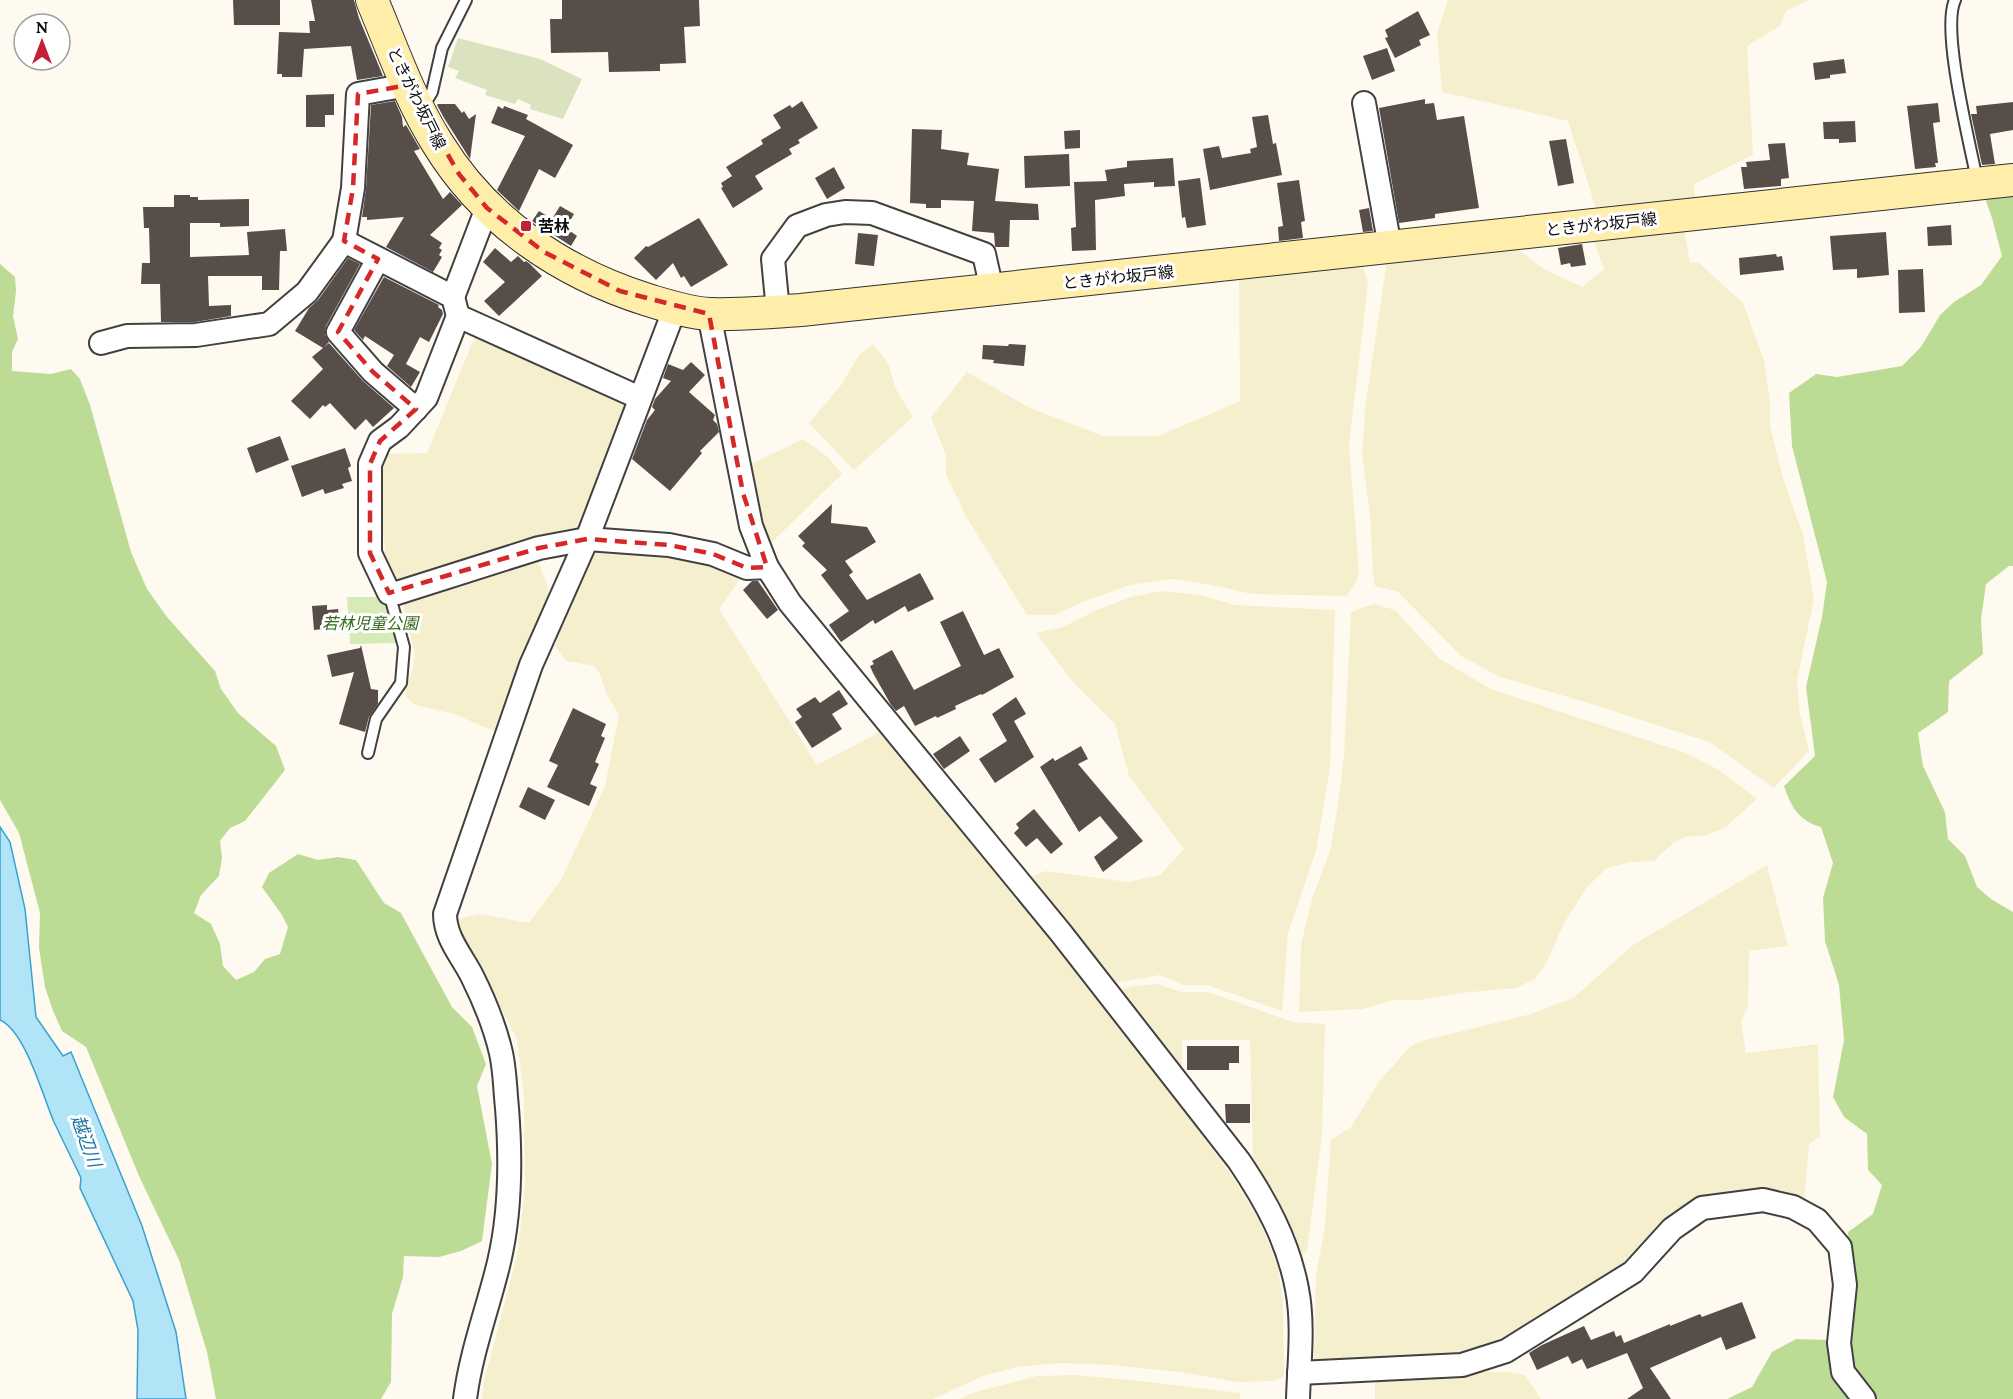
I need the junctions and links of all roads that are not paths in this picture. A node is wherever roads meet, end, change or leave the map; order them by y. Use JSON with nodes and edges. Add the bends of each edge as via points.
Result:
{"nodes":[{"id":1,"x":372,"y":0,"type":"edge"},
{"id":2,"x":466,"y":0,"type":"edge"},
{"id":3,"x":1955,"y":0,"type":"edge"},
{"id":4,"x":414,"y":98,"type":"junction"},
{"id":5,"x":1364,"y":103,"type":"dead end"},
{"id":6,"x":2013,"y":180,"type":"edge"},
{"id":7,"x":1978,"y":183,"type":"junction"},
{"id":8,"x":487,"y":208,"type":"junction"},
{"id":9,"x":344,"y":241,"type":"junction"},
{"id":10,"x":1390,"y":247,"type":"junction"},
{"id":11,"x":378,"y":259,"type":"junction"},
{"id":12,"x":992,"y":290,"type":"junction"},
{"id":13,"x":456,"y":307,"type":"junction"},
{"id":14,"x":675,"y":308,"type":"junction"},
{"id":15,"x":778,"y":312,"type":"junction"},
{"id":16,"x":709,"y":314,"type":"junction"},
{"id":17,"x":101,"y":343,"type":"dead end"},
{"id":18,"x":640,"y":398,"type":"junction"},
{"id":19,"x":416,"y":409,"type":"junction"},
{"id":20,"x":587,"y":539,"type":"junction"},
{"id":21,"x":767,"y":567,"type":"junction"},
{"id":22,"x":389,"y":593,"type":"junction"},
{"id":23,"x":368,"y":753,"type":"dead end"},
{"id":24,"x":1299,"y":1373,"type":"junction"},
{"id":25,"x":465,"y":1399,"type":"edge"},
{"id":26,"x":1298,"y":1399,"type":"edge"},
{"id":27,"x":1864,"y":1399,"type":"edge"}],
"edges":[{"from":1,"to":4,"type":"main road","name":"ときがわ坂戸線"},
{"from":2,"to":4,"type":"lane","via":[[442,48],[432,92]]},
{"from":3,"to":7,"type":"lane","via":[[1955,63]]},
{"from":4,"to":8,"type":"main road","name":"ときがわ坂戸線","via":[[438,144]]},
{"from":4,"to":9,"type":"street","via":[[358,94],[353,188]]},
{"from":5,"to":10,"type":"street"},
{"from":6,"to":7,"type":"main road","name":"ときがわ坂戸線"},
{"from":7,"to":10,"type":"main road","name":"ときがわ坂戸線"},
{"from":8,"to":13,"type":"street"},
{"from":8,"to":14,"type":"main road","name":"ときがわ坂戸線","via":[[519,235],[574,269],[620,291]]},
{"from":9,"to":11,"type":"street"},
{"from":9,"to":17,"type":"street","via":[[307,292],[269,324],[196,336],[127,336]]},
{"from":10,"to":12,"type":"main road","name":"ときがわ坂戸線"},
{"from":11,"to":13,"type":"street"},
{"from":11,"to":19,"type":"street","via":[[338,332],[373,372]]},
{"from":12,"to":15,"type":"main road","name":"ときがわ坂戸線"},
{"from":12,"to":15,"type":"street","via":[[984,254],[872,213],[845,212],[797,226],[773,258]]},
{"from":13,"to":18,"type":"street"},
{"from":13,"to":19,"type":"street","via":[[426,398]]},
{"from":14,"to":16,"type":"main road","name":"ときがわ坂戸線"},
{"from":14,"to":18,"type":"street"},
{"from":15,"to":16,"type":"main road","name":"ときがわ坂戸線"},
{"from":16,"to":21,"type":"street","via":[[743,493]]},
{"from":18,"to":20,"type":"street"},
{"from":19,"to":22,"type":"street","via":[[380,441],[370,464],[370,553]]},
{"from":20,"to":21,"type":"street","via":[[669,545],[713,554],[747,568]]},
{"from":20,"to":22,"type":"street","via":[[538,548]]},
{"from":20,"to":25,"type":"street","via":[[531,665],[445,914],[450,937],[487,1011],[501,1052],[511,1158],[507,1219],[499,1262],[468,1371]]},
{"from":21,"to":24,"type":"street","via":[[790,603],[1061,933],[1256,1186],[1281,1233],[1297,1289]]},
{"from":22,"to":23,"type":"lane","via":[[404,646],[401,683],[376,718]]},
{"from":24,"to":26,"type":"street"},
{"from":24,"to":27,"type":"street","via":[[1462,1365],[1506,1351],[1633,1272],[1672,1229],[1702,1208],[1763,1200],[1793,1207],[1817,1220],[1840,1247],[1845,1286],[1839,1343],[1844,1372]]}]}
